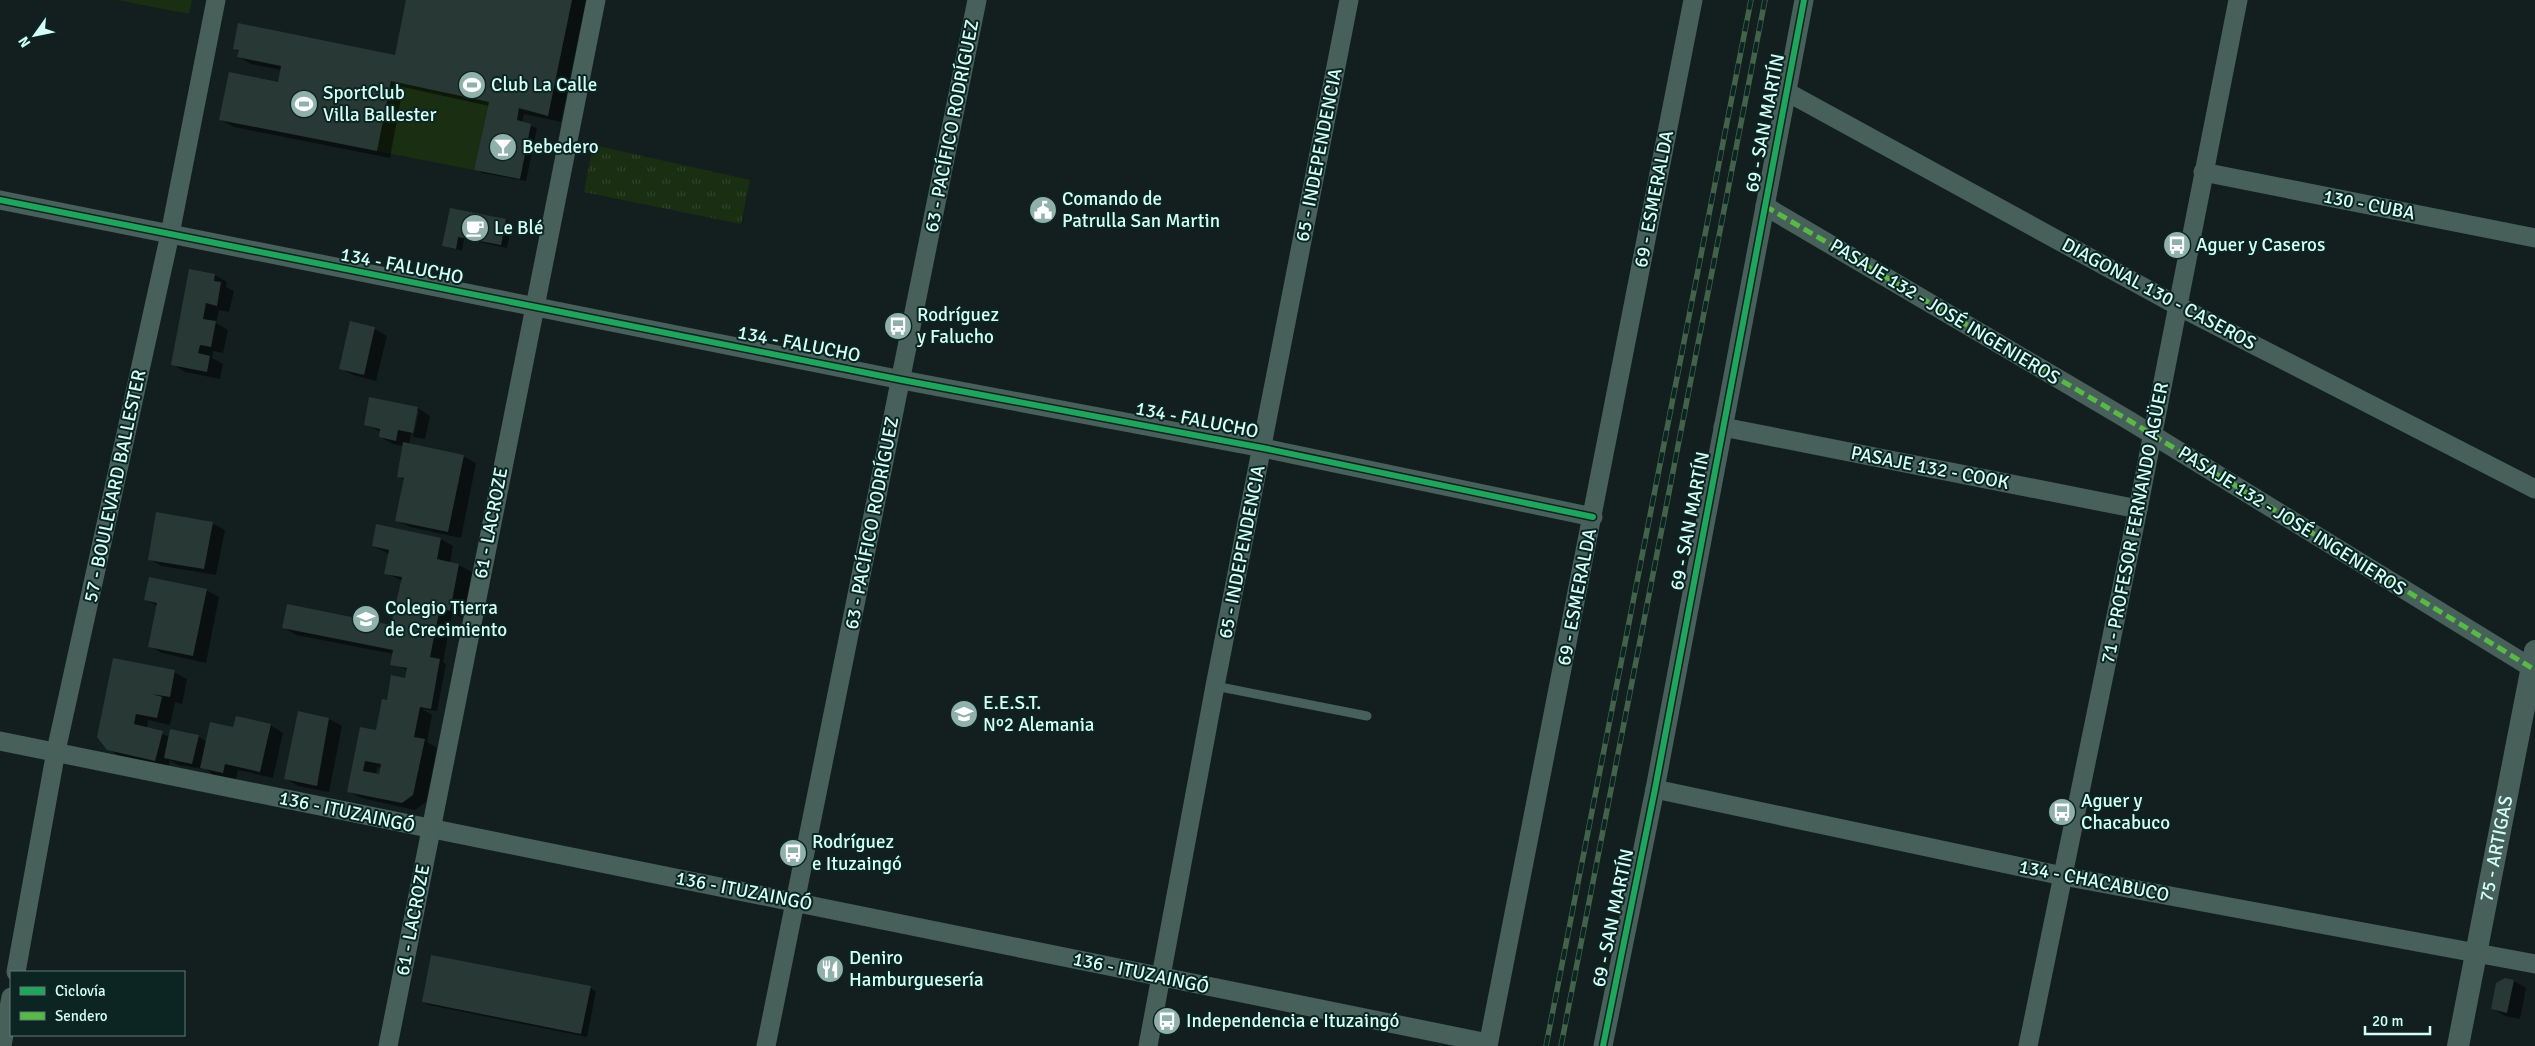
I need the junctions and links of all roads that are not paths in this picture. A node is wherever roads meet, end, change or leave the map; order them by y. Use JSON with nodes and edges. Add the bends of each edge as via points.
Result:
{"nodes":[{"id":1,"x":216,"y":0,"type":"edge"},
{"id":2,"x":596,"y":0,"type":"edge"},
{"id":3,"x":977,"y":0,"type":"edge"},
{"id":4,"x":1349,"y":0,"type":"edge"},
{"id":5,"x":1692,"y":0,"type":"edge"},
{"id":6,"x":1804,"y":0,"type":"edge"},
{"id":7,"x":2238,"y":0,"type":"edge"},
{"id":8,"x":1787,"y":92,"type":"junction"},
{"id":9,"x":2203,"y":172,"type":"junction"},
{"id":10,"x":0,"y":200,"type":"edge"},
{"id":11,"x":1765,"y":206,"type":"junction"},
{"id":12,"x":170,"y":234,"type":"junction"},
{"id":13,"x":2535,"y":238,"type":"edge"},
{"id":14,"x":2178,"y":306,"type":"junction"},
{"id":15,"x":534,"y":307,"type":"junction"},
{"id":16,"x":902,"y":380,"type":"junction"},
{"id":17,"x":1723,"y":427,"type":"junction"},
{"id":18,"x":2153,"y":435,"type":"junction"},
{"id":19,"x":1263,"y":448,"type":"junction"},
{"id":20,"x":2535,"y":489,"type":"edge"},
{"id":21,"x":2138,"y":509,"type":"junction"},
{"id":22,"x":1593,"y":517,"type":"junction"},
{"id":23,"x":2534,"y":663,"type":"edge"},
{"id":24,"x":1215,"y":686,"type":"junction"},
{"id":25,"x":1367,"y":716,"type":"dead end"},
{"id":26,"x":0,"y":741,"type":"edge"},
{"id":27,"x":56,"y":752,"type":"junction"},
{"id":28,"x":1655,"y":789,"type":"junction"},
{"id":29,"x":431,"y":829,"type":"junction"},
{"id":30,"x":2063,"y":876,"type":"junction"},
{"id":31,"x":795,"y":901,"type":"junction"},
{"id":32,"x":2476,"y":952,"type":"junction"},
{"id":33,"x":2535,"y":964,"type":"edge"},
{"id":34,"x":16,"y":971,"type":"edge"},
{"id":35,"x":1162,"y":977,"type":"junction"},
{"id":36,"x":10,"y":1002,"type":"edge"},
{"id":37,"x":1488,"y":1044,"type":"edge"},
{"id":38,"x":2,"y":1046,"type":"edge"},
{"id":39,"x":388,"y":1046,"type":"edge"},
{"id":40,"x":766,"y":1046,"type":"edge"},
{"id":41,"x":1148,"y":1046,"type":"edge"},
{"id":42,"x":1602,"y":1046,"type":"edge"},
{"id":43,"x":2028,"y":1046,"type":"edge"},
{"id":44,"x":2458,"y":1046,"type":"edge"}],
"edges":[{"from":1,"to":12,"type":"street","name":"57 - BOULEVARD BALLESTER"},
{"from":2,"to":15,"type":"street","name":"61 - LACROZE"},
{"from":3,"to":16,"type":"street","name":"63 - PACÍFICO RODRÍGUEZ"},
{"from":4,"to":19,"type":"street","name":"65 - INDEPENDENCIA"},
{"from":5,"to":22,"type":"street","name":"69 - ESMERALDA"},
{"from":6,"to":8,"type":"street","name":"69 - SAN MARTÍN"},
{"from":7,"to":9,"type":"street","name":"71 - PROFESOR FERNANDO AGÜER"},
{"from":8,"to":11,"type":"street","name":"69 - SAN MARTÍN"},
{"from":8,"to":14,"type":"street","name":"DIAGONAL 130 - CASEROS"},
{"from":9,"to":13,"type":"street","name":"130 - CUBA"},
{"from":9,"to":14,"type":"street","name":"71 - PROFESOR FERNANDO AGÜER"},
{"from":10,"to":12,"type":"street","name":"134 - FALUCHO"},
{"from":11,"to":17,"type":"street","name":"69 - SAN MARTÍN"},
{"from":11,"to":18,"type":"street","name":"PASAJE 132 - JOSÉ INGENIEROS"},
{"from":12,"to":15,"type":"street","name":"134 - FALUCHO"},
{"from":12,"to":27,"type":"street","name":"57 - BOULEVARD BALLESTER"},
{"from":14,"to":18,"type":"street","name":"71 - PROFESOR FERNANDO AGÜER"},
{"from":14,"to":20,"type":"street","name":"DIAGONAL 130 - CASEROS"},
{"from":15,"to":16,"type":"street","name":"134 - FALUCHO"},
{"from":15,"to":29,"type":"street","name":"61 - LACROZE"},
{"from":16,"to":19,"type":"street","name":"134 - FALUCHO"},
{"from":16,"to":31,"type":"street","name":"63 - PACÍFICO RODRÍGUEZ"},
{"from":17,"to":21,"type":"street","name":"PASAJE 132 - COOK"},
{"from":17,"to":28,"type":"street","name":"69 - SAN MARTÍN"},
{"from":18,"to":21,"type":"street","name":"71 - PROFESOR FERNANDO AGÜER"},
{"from":18,"to":23,"type":"street","name":"PASAJE 132 - JOSÉ INGENIEROS"},
{"from":19,"to":22,"type":"street","name":"134 - FALUCHO"},
{"from":19,"to":24,"type":"street","name":"65 - INDEPENDENCIA"},
{"from":21,"to":30,"type":"street","name":"71 - PROFESOR FERNANDO AGÜER"},
{"from":22,"to":37,"type":"street","name":"69 - ESMERALDA"},
{"from":23,"to":32,"type":"street","name":"75 - ARTIGAS"},
{"from":24,"to":25,"type":"lane"},
{"from":24,"to":35,"type":"street","name":"65 - INDEPENDENCIA"},
{"from":26,"to":27,"type":"street","name":"136 - ITUZAINGÓ"},
{"from":27,"to":29,"type":"street","name":"136 - ITUZAINGÓ"},
{"from":27,"to":34,"type":"street","name":"57 - BOULEVARD BALLESTER"},
{"from":28,"to":30,"type":"street","name":"134 - CHACABUCO"},
{"from":28,"to":42,"type":"street","name":"69 - SAN MARTÍN"},
{"from":29,"to":31,"type":"street","name":"136 - ITUZAINGÓ"},
{"from":29,"to":39,"type":"street","name":"61 - LACROZE"},
{"from":30,"to":32,"type":"street","name":"134 - CHACABUCO"},
{"from":30,"to":43,"type":"street","name":"71 - PROFESOR FERNANDO AGÜER"},
{"from":31,"to":35,"type":"street","name":"136 - ITUZAINGÓ"},
{"from":31,"to":40,"type":"street","name":"63 - PACÍFICO RODRÍGUEZ"},
{"from":32,"to":33,"type":"street","name":"134 - CHACABUCO"},
{"from":32,"to":44,"type":"street","name":"75 - ARTIGAS"},
{"from":35,"to":37,"type":"street","name":"136 - ITUZAINGÓ"},
{"from":35,"to":41,"type":"street","name":"65 - INDEPENDENCIA"},
{"from":36,"to":38,"type":"street"}]}
